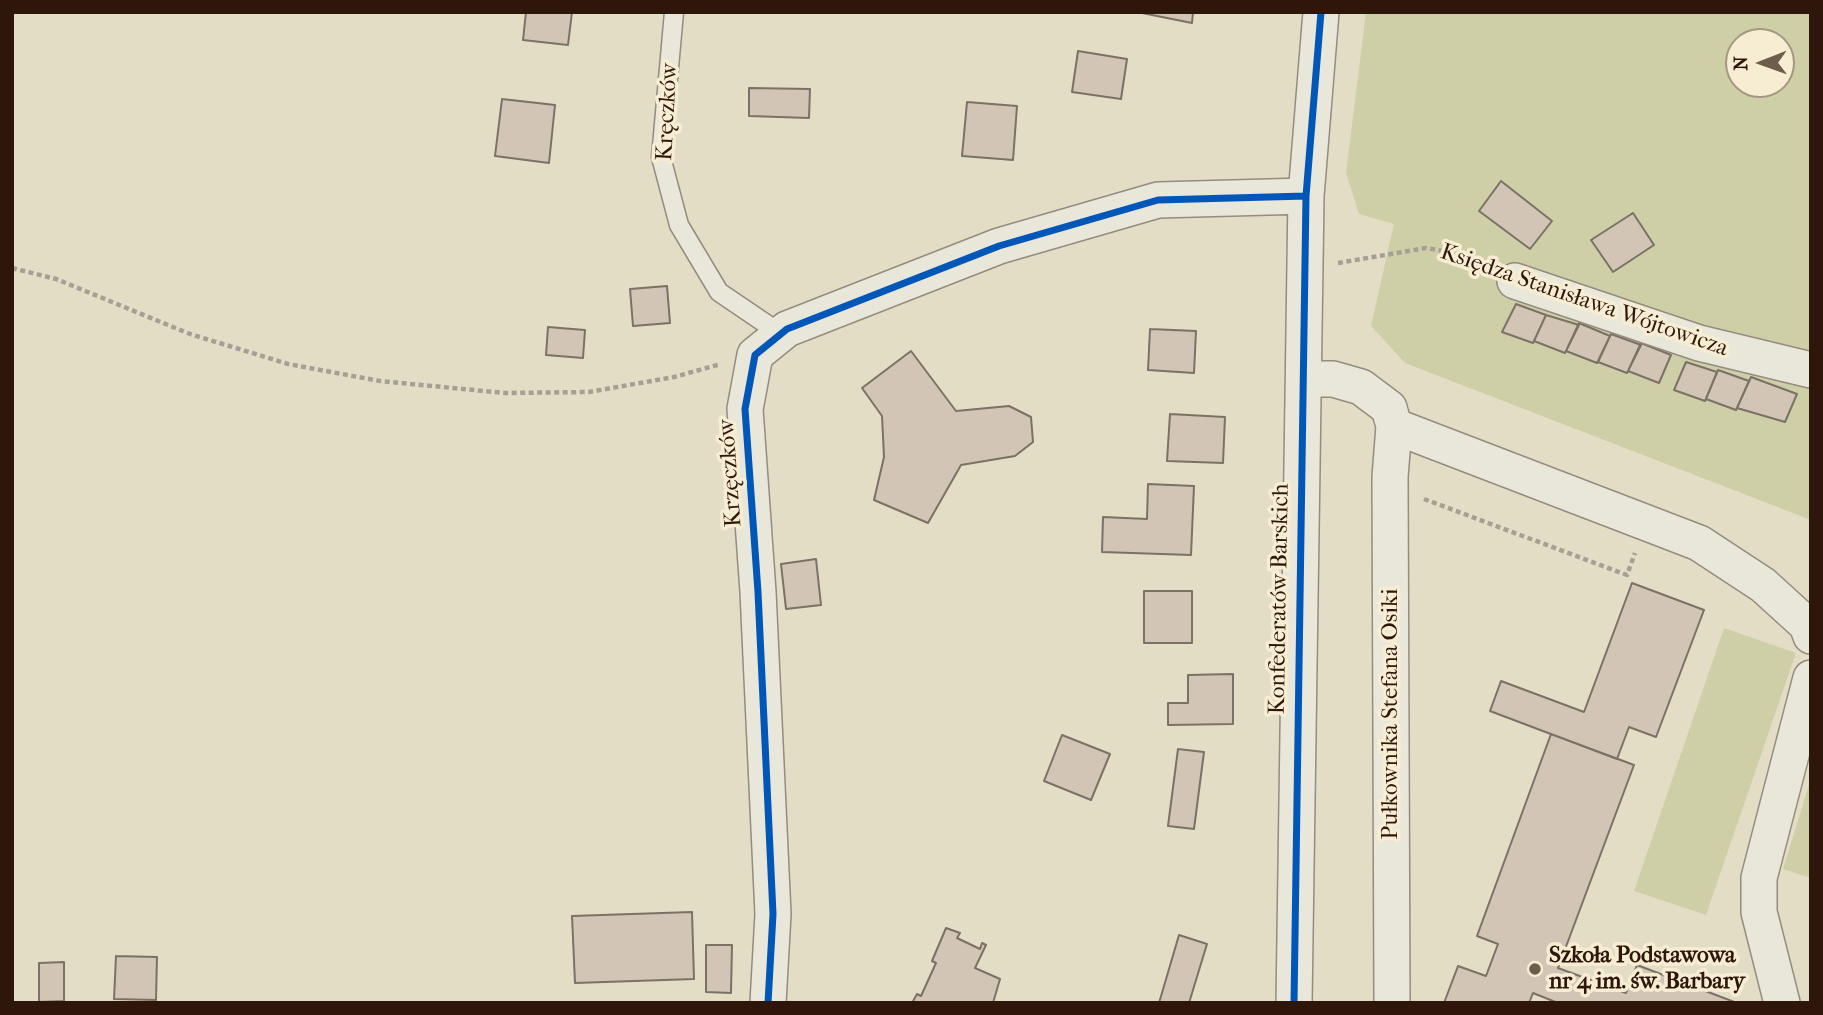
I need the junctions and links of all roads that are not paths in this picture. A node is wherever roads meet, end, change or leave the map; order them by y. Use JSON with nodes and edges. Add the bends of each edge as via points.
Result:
{"nodes":[{"id":1,"x":674,"y":12,"type":"edge"},
{"id":2,"x":1321,"y":12,"type":"edge"},
{"id":3,"x":1306,"y":196,"type":"junction"},
{"id":4,"x":1515,"y":281,"type":"road end"},
{"id":5,"x":768,"y":345,"type":"junction"},
{"id":6,"x":1811,"y":370,"type":"edge"},
{"id":7,"x":1304,"y":379,"type":"junction"},
{"id":8,"x":1394,"y":426,"type":"junction"},
{"id":9,"x":1811,"y":636,"type":"edge"},
{"id":10,"x":1811,"y":678,"type":"edge"},
{"id":11,"x":768,"y":1003,"type":"edge"},
{"id":12,"x":1294,"y":1003,"type":"edge"},
{"id":13,"x":1392,"y":1003,"type":"edge"},
{"id":14,"x":1782,"y":1003,"type":"edge"}],
"edges":[{"from":1,"to":5,"type":"lane","name":"Kręczków","via":[[662,157],[679,225],[719,292]]},
{"from":2,"to":3,"type":"street","name":"Konfederatów Barskich"},
{"from":3,"to":5,"type":"street","via":[[1158,200],[999,246],[787,329]]},
{"from":3,"to":7,"type":"street","name":"Konfederatów Barskich"},
{"from":4,"to":6,"type":"street","name":"Księdza Stanisława Wójtowicza","via":[[1699,343]]},
{"from":5,"to":11,"type":"street","name":"Krzęczków","via":[[745,410],[772,900]]},
{"from":7,"to":8,"type":"street","via":[[1333,379],[1361,387],[1389,408]]},
{"from":7,"to":12,"type":"street","name":"Konfederatów Barskich"},
{"from":8,"to":9,"type":"street","via":[[1699,542],[1763,585],[1807,625]]},
{"from":8,"to":13,"type":"street","name":"Pułkownika Stefana Osiki"},
{"from":10,"to":14,"type":"street","via":[[1759,878],[1759,912]]}]}
